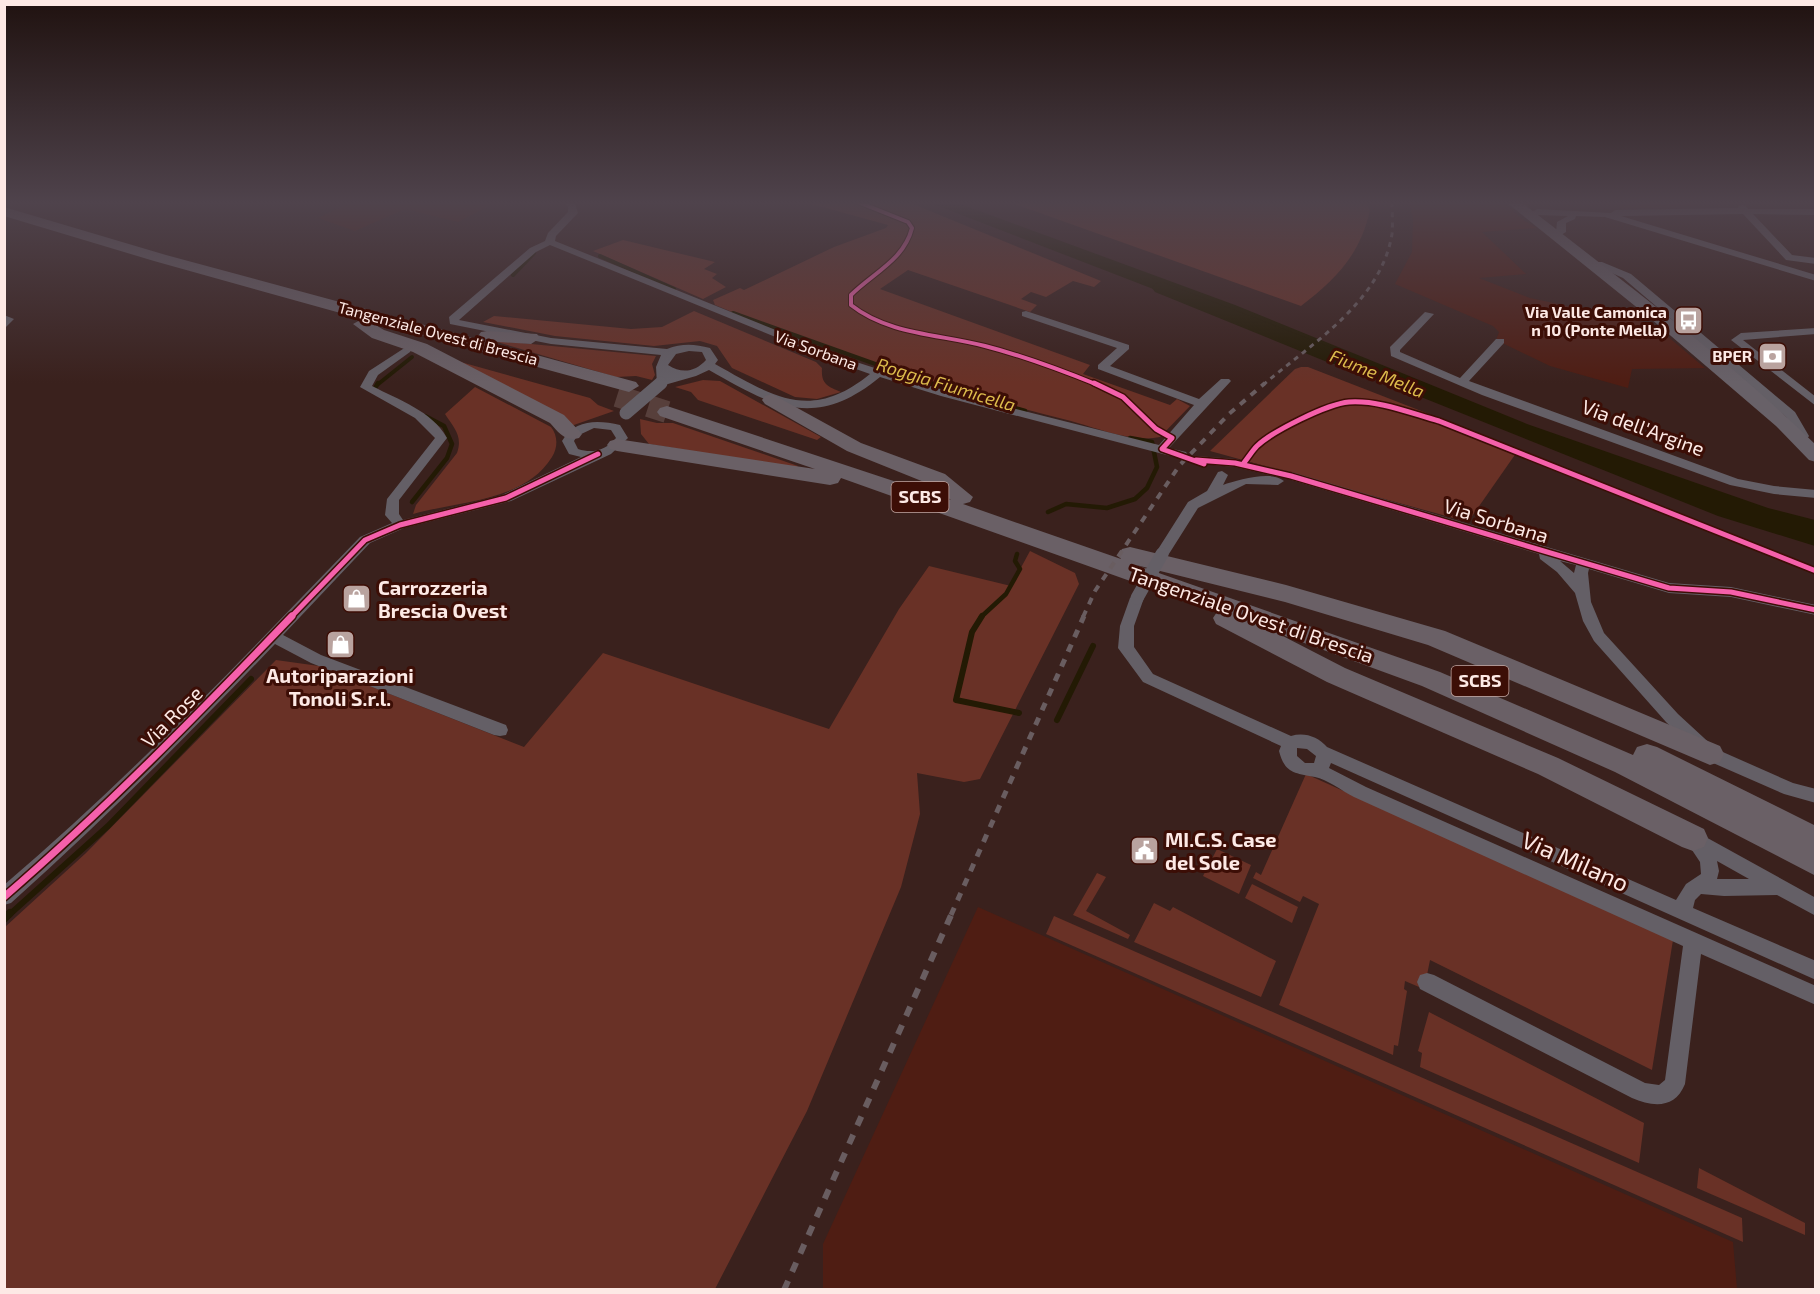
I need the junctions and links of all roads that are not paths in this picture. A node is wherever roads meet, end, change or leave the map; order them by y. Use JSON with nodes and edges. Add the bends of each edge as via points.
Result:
{"nodes":[{"id":1,"x":137,"y":262,"type":"edge"},
{"id":2,"x":174,"y":262,"type":"edge"},
{"id":3,"x":519,"y":262,"type":"edge"},
{"id":4,"x":599,"y":262,"type":"edge"},
{"id":5,"x":1593,"y":262,"type":"edge"},
{"id":6,"x":1762,"y":262,"type":"edge"},
{"id":7,"x":1599,"y":264,"type":"joint"},
{"id":8,"x":1814,"y":278,"type":"edge"},
{"id":9,"x":1623,"y":287,"type":"junction"},
{"id":10,"x":1026,"y":314,"type":"dead end"},
{"id":11,"x":1429,"y":314,"type":"dead end"},
{"id":12,"x":4,"y":318,"type":"edge"},
{"id":13,"x":368,"y":320,"type":"junction"},
{"id":14,"x":4,"y":326,"type":"edge"},
{"id":15,"x":1815,"y":331,"type":"edge"},
{"id":16,"x":531,"y":338,"type":"junction"},
{"id":17,"x":1500,"y":341,"type":"dead end"},
{"id":18,"x":1739,"y":344,"type":"junction"},
{"id":19,"x":1700,"y":346,"type":"junction"},
{"id":20,"x":406,"y":350,"type":"dead end"},
{"id":21,"x":670,"y":353,"type":"junction"},
{"id":22,"x":709,"y":365,"type":"junction"},
{"id":23,"x":664,"y":367,"type":"junction"},
{"id":24,"x":879,"y":372,"type":"junction"},
{"id":25,"x":692,"y":374,"type":"junction"},
{"id":26,"x":1225,"y":381,"type":"dead end"},
{"id":27,"x":1462,"y":382,"type":"junction"},
{"id":28,"x":661,"y":383,"type":"junction"},
{"id":29,"x":623,"y":391,"type":"tunnel mouth"},
{"id":30,"x":772,"y":400,"type":"junction"},
{"id":31,"x":1815,"y":403,"type":"edge"},
{"id":32,"x":1201,"y":404,"type":"junction"},
{"id":33,"x":673,"y":407,"type":"tunnel mouth"},
{"id":34,"x":626,"y":413,"type":"junction"},
{"id":35,"x":1782,"y":422,"type":"junction"},
{"id":36,"x":591,"y":425,"type":"junction"},
{"id":37,"x":570,"y":438,"type":"junction"},
{"id":38,"x":1809,"y":441,"type":"edge"},
{"id":39,"x":612,"y":446,"type":"junction"},
{"id":40,"x":1162,"y":449,"type":"junction"},
{"id":41,"x":1182,"y":455,"type":"dead end"},
{"id":42,"x":1815,"y":456,"type":"edge"},
{"id":43,"x":1247,"y":467,"type":"junction"},
{"id":44,"x":1223,"y":470,"type":"junction"},
{"id":45,"x":552,"y":474,"type":"junction"},
{"id":46,"x":1245,"y":482,"type":"junction"},
{"id":47,"x":1305,"y":482,"type":"junction"},
{"id":48,"x":1212,"y":494,"type":"junction"},
{"id":49,"x":1815,"y":494,"type":"edge"},
{"id":50,"x":963,"y":505,"type":"junction"},
{"id":51,"x":400,"y":525,"type":"junction"},
{"id":52,"x":1533,"y":549,"type":"junction"},
{"id":53,"x":1130,"y":555,"type":"junction"},
{"id":54,"x":1583,"y":564,"type":"junction"},
{"id":55,"x":1170,"y":587,"type":"junction"},
{"id":56,"x":1583,"y":593,"type":"junction"},
{"id":57,"x":1815,"y":610,"type":"edge"},
{"id":58,"x":273,"y":636,"type":"junction"},
{"id":59,"x":500,"y":730,"type":"dead end"},
{"id":60,"x":1291,"y":743,"type":"junction"},
{"id":61,"x":1710,"y":754,"type":"junction"},
{"id":62,"x":1320,"y":761,"type":"junction"},
{"id":63,"x":1815,"y":796,"type":"edge"},
{"id":64,"x":1693,"y":838,"type":"junction"},
{"id":65,"x":1815,"y":841,"type":"edge"},
{"id":66,"x":1815,"y":863,"type":"edge"},
{"id":67,"x":1697,"y":885,"type":"junction"},
{"id":68,"x":1784,"y":888,"type":"junction"},
{"id":69,"x":4,"y":897,"type":"edge"},
{"id":70,"x":1666,"y":903,"type":"junction"},
{"id":71,"x":1815,"y":908,"type":"edge"},
{"id":72,"x":1684,"y":911,"type":"junction"},
{"id":73,"x":1703,"y":920,"type":"junction"},
{"id":74,"x":1662,"y":928,"type":"junction"},
{"id":75,"x":1697,"y":944,"type":"junction"},
{"id":76,"x":1815,"y":971,"type":"edge"},
{"id":77,"x":1427,"y":982,"type":"dead end"},
{"id":78,"x":1815,"y":996,"type":"edge"}],
"edges":[{"from":1,"to":13,"type":"highway","name":"Tangenziale Ovest di Brescia"},
{"from":2,"to":13,"type":"highway","name":"Tangenziale Ovest di Brescia"},
{"from":3,"to":16,"type":"street","via":[[453,319],[468,327]]},
{"from":4,"to":24,"type":"street","name":"Via Sorbana","via":[[806,348]]},
{"from":5,"to":9,"type":"main road"},
{"from":6,"to":8,"type":"street"},
{"from":7,"to":9,"type":"main road"},
{"from":7,"to":19,"type":"street","via":[[1627,276]]},
{"from":9,"to":19,"type":"main road"},
{"from":10,"to":32,"type":"street","via":[[1125,347],[1102,367]]},
{"from":11,"to":27,"type":"street","name":"Via dell'Argine","via":[[1394,350],[1395,354]]},
{"from":12,"to":14,"type":"street","via":[[9,319]]},
{"from":13,"to":16,"type":"highway","via":[[403,317],[464,334]]},
{"from":13,"to":29,"type":"highway","name":"Tangenziale Ovest di Brescia"},
{"from":13,"to":37,"type":"highway","via":[[378,334],[427,352],[557,419]]},
{"from":15,"to":18,"type":"street","via":[[1741,336],[1736,338]]},
{"from":16,"to":21,"type":"street"},
{"from":17,"to":27,"type":"street"},
{"from":18,"to":19,"type":"street"},
{"from":18,"to":31,"type":"street"},
{"from":19,"to":35,"type":"main road"},
{"from":19,"to":38,"type":"street","via":[[1791,415]]},
{"from":20,"to":51,"type":"street","via":[[373,373],[366,387],[429,422],[441,438],[393,499],[392,515]]},
{"from":21,"to":22,"type":"street","via":[[688,347],[706,350],[711,355]]},
{"from":21,"to":23,"type":"street","via":[[664,357]]},
{"from":22,"to":25,"type":"street"},
{"from":22,"to":30,"type":"street"},
{"from":23,"to":25,"type":"street","via":[[675,374]]},
{"from":23,"to":28,"type":"street"},
{"from":24,"to":30,"type":"street","via":[[863,388],[830,405]]},
{"from":24,"to":40,"type":"street","name":"Via Sorbana","via":[[1000,409]]},
{"from":25,"to":28,"type":"street"},
{"from":26,"to":32,"type":"street"},
{"from":27,"to":49,"type":"street","name":"Via dell'Argine","via":[[1735,482]]},
{"from":28,"to":34,"type":"street","bridge":true},
{"from":30,"to":50,"type":"highway","via":[[854,447],[937,479]]},
{"from":32,"to":40,"type":"street"},
{"from":33,"to":50,"type":"highway","name":"Tangenziale Ovest di Brescia","number":"SCBS"},
{"from":34,"to":36,"type":"street"},
{"from":34,"to":39,"type":"street"},
{"from":35,"to":38,"type":"main road"},
{"from":35,"to":42,"type":"main road"},
{"from":36,"to":37,"type":"street"},
{"from":36,"to":39,"type":"street","via":[[616,428]]},
{"from":37,"to":39,"type":"street","via":[[573,451],[580,454]]},
{"from":37,"to":45,"type":"street"},
{"from":39,"to":45,"type":"street","name":"Via Rose"},
{"from":39,"to":50,"type":"highway","via":[[823,477],[859,484],[922,506]]},
{"from":40,"to":41,"type":"street","name":"Via Sorbana"},
{"from":43,"to":44,"type":"street","name":"Via Sorbana","via":[[1235,463]]},
{"from":43,"to":46,"type":"street","via":[[1253,474]]},
{"from":43,"to":47,"type":"street","name":"Via Sorbana"},
{"from":44,"to":46,"type":"street","name":"Via Sorbana","via":[[1232,482]]},
{"from":44,"to":48,"type":"street","name":"Via Sorbana"},
{"from":45,"to":51,"type":"street","name":"Via Rose","via":[[506,498]]},
{"from":46,"to":47,"type":"street","name":"Via Sorbana"},
{"from":46,"to":48,"type":"street","name":"Via Sorbana"},
{"from":47,"to":52,"type":"street","name":"Via Sorbana"},
{"from":48,"to":60,"type":"street","name":"Via Sorbana","bridge":true,"via":[[1193,505],[1181,520],[1137,598],[1127,626],[1126,648],[1148,678]]},
{"from":50,"to":53,"type":"highway","name":"Tangenziale Ovest di Brescia","number":"SCBS"},
{"from":50,"to":55,"type":"highway","name":"Tangenziale Ovest di Brescia","number":"SCBS"},
{"from":51,"to":58,"type":"street","name":"Via Rose","via":[[377,533],[354,550]]},
{"from":52,"to":54,"type":"street","name":"Via Sorbana"},
{"from":52,"to":56,"type":"street","via":[[1562,569]]},
{"from":53,"to":61,"type":"highway","via":[[1436,638]]},
{"from":53,"to":65,"type":"highway","name":"Tangenziale Ovest di Brescia","number":"SCBS","via":[[1354,633],[1529,700],[1700,780]]},
{"from":54,"to":56,"type":"street"},
{"from":54,"to":57,"type":"street","name":"Via Sorbana","via":[[1669,588],[1739,593]]},
{"from":55,"to":64,"type":"highway","via":[[1336,675],[1548,766]]},
{"from":55,"to":66,"type":"highway","name":"Tangenziale Ovest di Brescia","number":"SCBS","via":[[1368,656],[1525,718],[1696,799]]},
{"from":56,"to":61,"type":"street","via":[[1599,637]]},
{"from":58,"to":59,"type":"street","via":[[316,659]]},
{"from":58,"to":69,"type":"street","name":"Via Rose","via":[[128,784]]},
{"from":60,"to":62,"type":"street","via":[[1308,742]]},
{"from":60,"to":62,"type":"street","via":[[1287,751],[1290,761],[1300,768]]},
{"from":61,"to":63,"type":"street"},
{"from":62,"to":70,"type":"street","name":"Via Milano"},
{"from":62,"to":74,"type":"street","name":"Via Milano"},
{"from":64,"to":67,"type":"street","via":[[1711,871],[1706,882]]},
{"from":64,"to":68,"type":"street"},
{"from":67,"to":68,"type":"street"},
{"from":67,"to":72,"type":"street","via":[[1687,896]]},
{"from":68,"to":71,"type":"street"},
{"from":70,"to":72,"type":"street","name":"Via Milano"},
{"from":70,"to":74,"type":"street"},
{"from":72,"to":73,"type":"street","name":"Via Milano"},
{"from":73,"to":75,"type":"street"},
{"from":73,"to":76,"type":"street","name":"Via Milano"},
{"from":74,"to":75,"type":"street","name":"Via Milano"},
{"from":75,"to":77,"type":"street","via":[[1675,1084],[1658,1097],[1639,1091]]},
{"from":75,"to":78,"type":"street","name":"Via Milano"}]}
